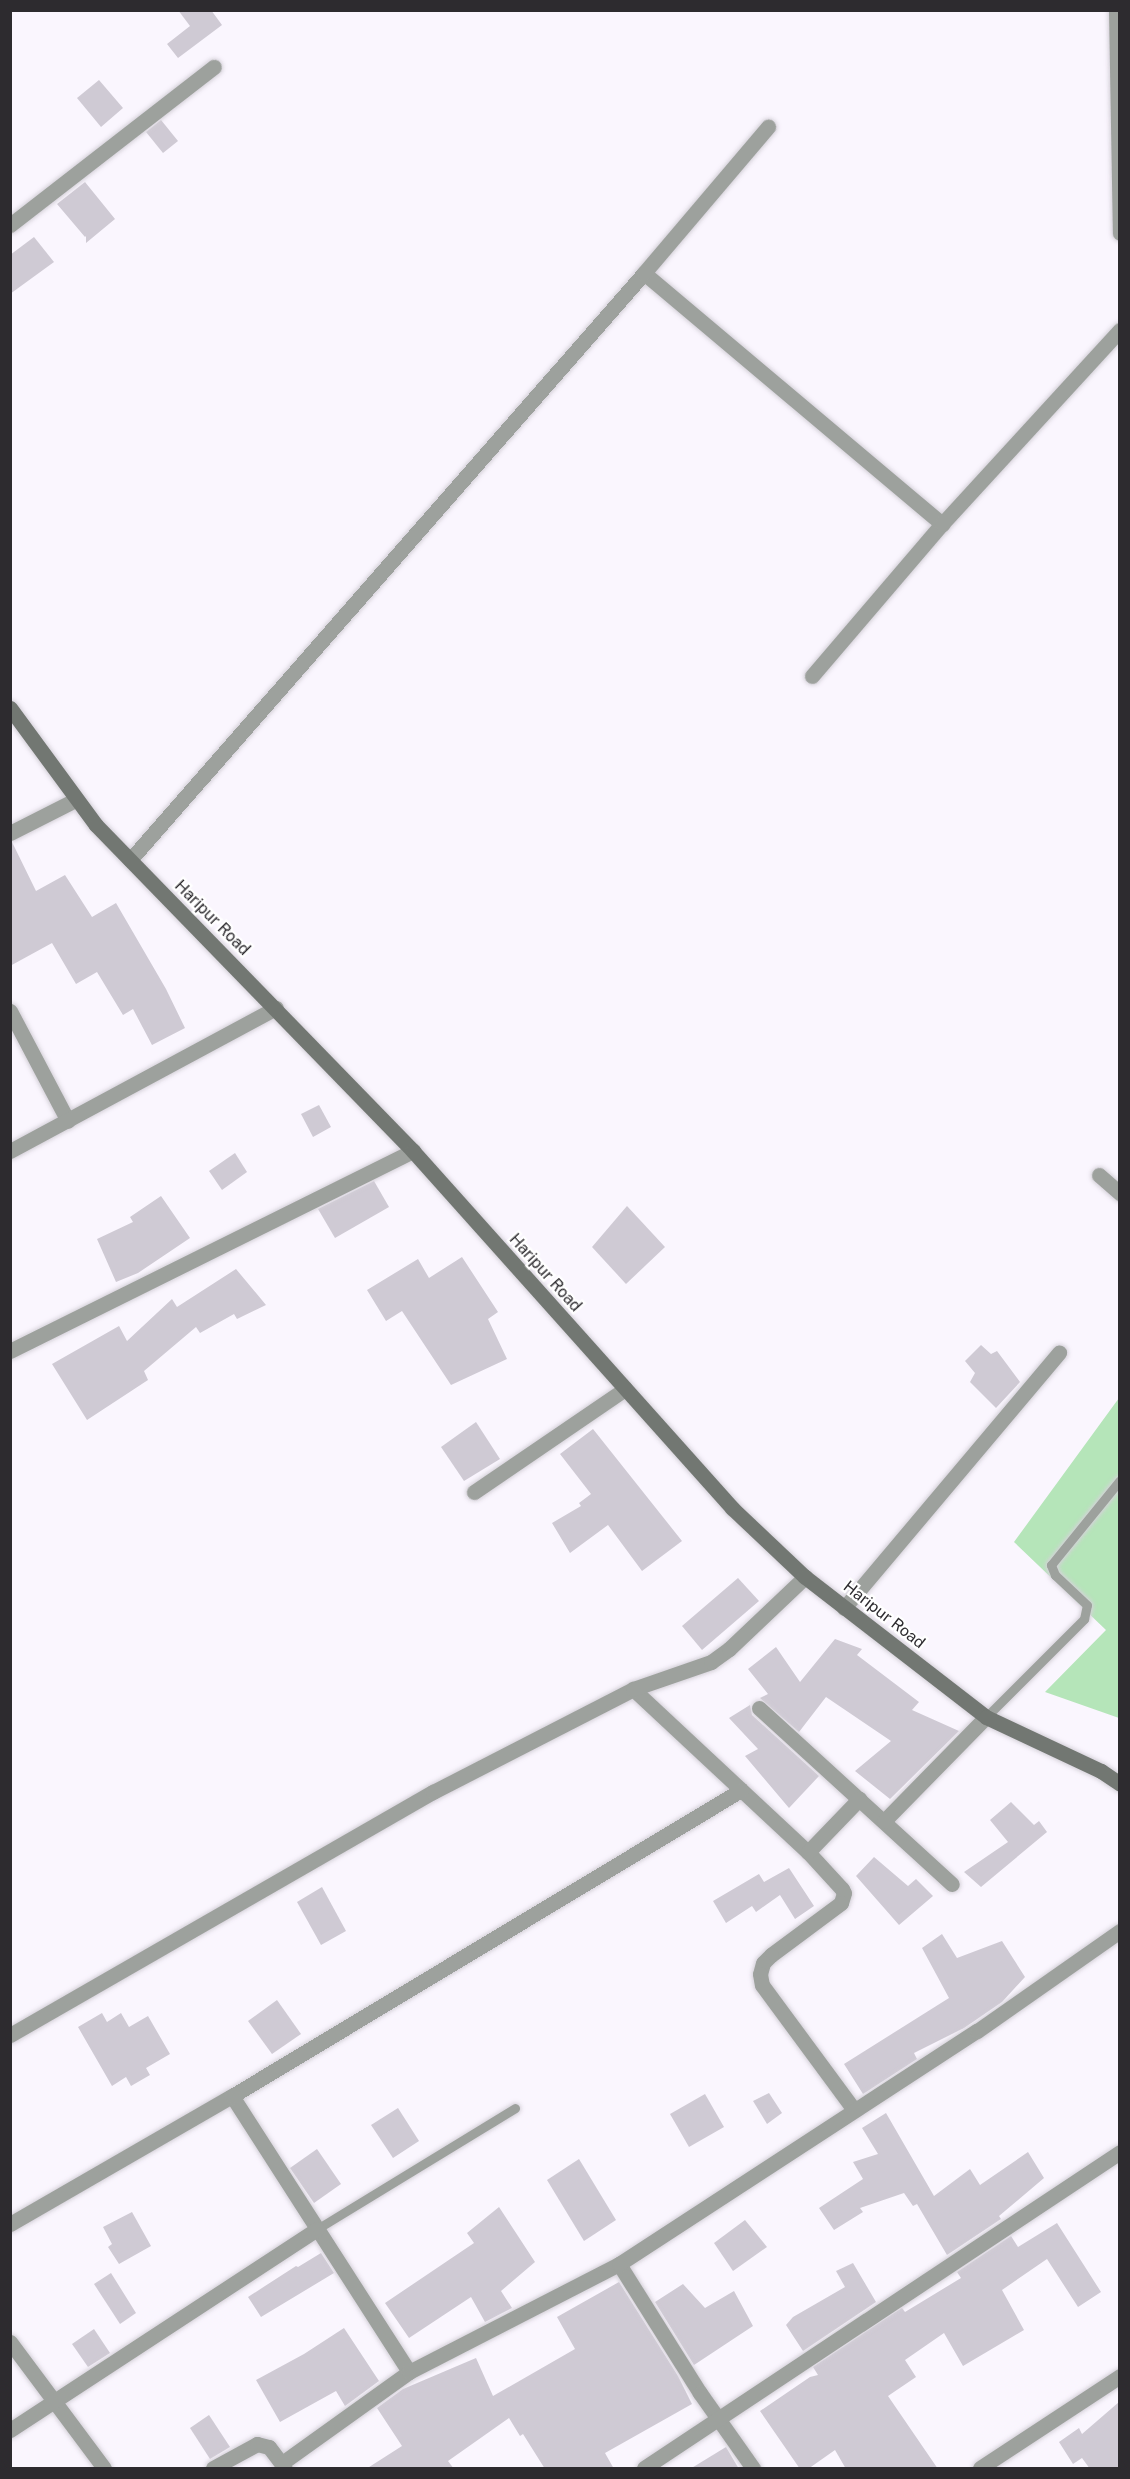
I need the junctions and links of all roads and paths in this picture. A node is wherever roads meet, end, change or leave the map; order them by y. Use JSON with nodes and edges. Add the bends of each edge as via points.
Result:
{"nodes":[{"id":1,"x":1116,"y":10,"type":"edge"},
{"id":2,"x":214,"y":67,"type":"dead end"},
{"id":3,"x":768,"y":127,"type":"dead end"},
{"id":4,"x":10,"y":225,"type":"edge"},
{"id":5,"x":1119,"y":233,"type":"edge"},
{"id":6,"x":644,"y":273,"type":"junction"},
{"id":7,"x":1119,"y":330,"type":"edge"},
{"id":8,"x":942,"y":524,"type":"junction"},
{"id":9,"x":812,"y":676,"type":"dead end"},
{"id":10,"x":10,"y":708,"type":"edge"},
{"id":11,"x":75,"y":800,"type":"junction"},
{"id":12,"x":10,"y":833,"type":"edge"},
{"id":13,"x":130,"y":860,"type":"junction"},
{"id":14,"x":276,"y":1008,"type":"junction"},
{"id":15,"x":10,"y":1011,"type":"edge"},
{"id":16,"x":68,"y":1121,"type":"junction"},
{"id":17,"x":10,"y":1151,"type":"edge"},
{"id":18,"x":413,"y":1151,"type":"junction"},
{"id":19,"x":1099,"y":1175,"type":"dead end"},
{"id":20,"x":1119,"y":1193,"type":"edge"},
{"id":21,"x":10,"y":1351,"type":"edge"},
{"id":22,"x":1059,"y":1353,"type":"dead end"},
{"id":23,"x":625,"y":1389,"type":"junction"},
{"id":24,"x":1119,"y":1480,"type":"edge"},
{"id":25,"x":474,"y":1492,"type":"dead end"},
{"id":26,"x":805,"y":1577,"type":"junction"},
{"id":27,"x":844,"y":1608,"type":"junction"},
{"id":28,"x":633,"y":1689,"type":"junction"},
{"id":29,"x":759,"y":1708,"type":"dead end"},
{"id":30,"x":986,"y":1717,"type":"junction"},
{"id":31,"x":1119,"y":1784,"type":"edge"},
{"id":32,"x":741,"y":1790,"type":"junction"},
{"id":33,"x":859,"y":1799,"type":"junction"},
{"id":34,"x":884,"y":1821,"type":"junction"},
{"id":35,"x":808,"y":1852,"type":"junction"},
{"id":36,"x":951,"y":1884,"type":"dead end"},
{"id":37,"x":1119,"y":1930,"type":"edge"},
{"id":38,"x":10,"y":2035,"type":"edge"},
{"id":39,"x":232,"y":2096,"type":"junction"},
{"id":40,"x":515,"y":2108,"type":"dead end"},
{"id":41,"x":854,"y":2110,"type":"junction"},
{"id":42,"x":1119,"y":2152,"type":"edge"},
{"id":43,"x":10,"y":2224,"type":"edge"},
{"id":44,"x":317,"y":2229,"type":"junction"},
{"id":45,"x":619,"y":2264,"type":"junction"},
{"id":46,"x":10,"y":2342,"type":"edge"},
{"id":47,"x":409,"y":2372,"type":"junction"},
{"id":48,"x":1119,"y":2376,"type":"edge"},
{"id":49,"x":54,"y":2401,"type":"junction"},
{"id":50,"x":719,"y":2417,"type":"junction"},
{"id":51,"x":10,"y":2430,"type":"edge"},
{"id":52,"x":283,"y":2466,"type":"edge"},
{"id":53,"x":104,"y":2469,"type":"edge"},
{"id":54,"x":213,"y":2469,"type":"edge"},
{"id":55,"x":644,"y":2469,"type":"edge"},
{"id":56,"x":753,"y":2469,"type":"edge"},
{"id":57,"x":980,"y":2469,"type":"edge"}],
"edges":[{"from":1,"to":5,"type":"street"},
{"from":2,"to":4,"type":"street"},
{"from":3,"to":6,"type":"street"},
{"from":6,"to":8,"type":"street"},
{"from":6,"to":13,"type":"street"},
{"from":7,"to":8,"type":"street"},
{"from":8,"to":9,"type":"street"},
{"from":10,"to":11,"type":"street","name":"Haripur Road"},
{"from":11,"to":12,"type":"street"},
{"from":11,"to":13,"type":"street","name":"Haripur Road"},
{"from":13,"to":14,"type":"street","name":"Haripur Road"},
{"from":14,"to":16,"type":"street"},
{"from":14,"to":18,"type":"street","name":"Haripur Road"},
{"from":15,"to":16,"type":"street"},
{"from":16,"to":17,"type":"street"},
{"from":18,"to":21,"type":"street"},
{"from":18,"to":23,"type":"street","name":"Haripur Road"},
{"from":19,"to":20,"type":"street"},
{"from":22,"to":27,"type":"street"},
{"from":23,"to":25,"type":"street"},
{"from":23,"to":26,"type":"street","name":"Haripur Road","via":[[732,1508]]},
{"from":24,"to":30,"type":"lane","via":[[1051,1565],[1055,1575],[1087,1605],[1084,1618]]},
{"from":26,"to":27,"type":"street","name":"Haripur Road"},
{"from":26,"to":28,"type":"street","via":[[711,1662]]},
{"from":27,"to":30,"type":"street","name":"Haripur Road"},
{"from":28,"to":32,"type":"street"},
{"from":28,"to":38,"type":"street","via":[[433,1792]]},
{"from":29,"to":33,"type":"street"},
{"from":30,"to":31,"type":"street","name":"Haripur Road","via":[[1101,1771]]},
{"from":30,"to":34,"type":"street"},
{"from":32,"to":35,"type":"street"},
{"from":32,"to":39,"type":"street"},
{"from":33,"to":34,"type":"street"},
{"from":33,"to":35,"type":"street"},
{"from":34,"to":36,"type":"street"},
{"from":35,"to":41,"type":"street","via":[[842,1889],[843,1898],[771,1955],[760,1974],[762,1985]]},
{"from":37,"to":41,"type":"street","via":[[977,2031]]},
{"from":39,"to":43,"type":"street"},
{"from":39,"to":44,"type":"street"},
{"from":40,"to":44,"type":"lane"},
{"from":41,"to":45,"type":"street"},
{"from":42,"to":50,"type":"street"},
{"from":44,"to":47,"type":"street"},
{"from":44,"to":49,"type":"street"},
{"from":45,"to":47,"type":"street"},
{"from":45,"to":50,"type":"street"},
{"from":46,"to":49,"type":"street"},
{"from":47,"to":52,"type":"street"},
{"from":48,"to":57,"type":"street"},
{"from":49,"to":51,"type":"street"},
{"from":49,"to":53,"type":"street"},
{"from":50,"to":55,"type":"street"},
{"from":50,"to":56,"type":"street"},
{"from":52,"to":54,"type":"street","via":[[269,2447],[256,2444]]}]}
